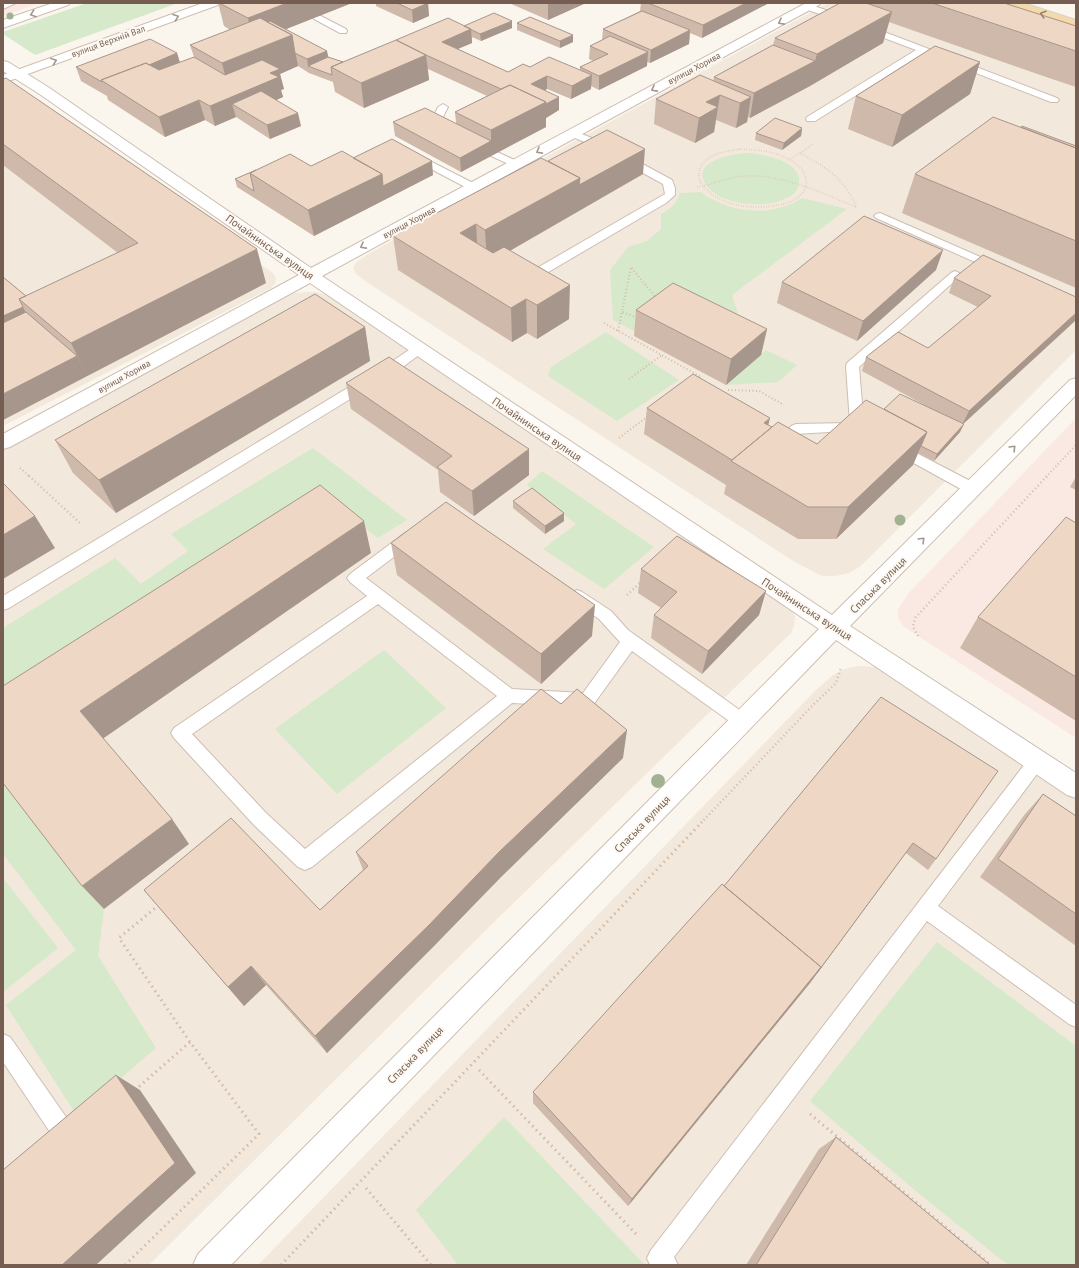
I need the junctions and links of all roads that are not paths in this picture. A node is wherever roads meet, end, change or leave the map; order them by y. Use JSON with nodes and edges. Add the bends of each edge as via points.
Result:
{"nodes":[{"id":1,"x":12,"y":3,"type":"edge"},
{"id":2,"x":64,"y":3,"type":"edge"},
{"id":3,"x":214,"y":3,"type":"edge"},
{"id":4,"x":1011,"y":3,"type":"edge"},
{"id":5,"x":812,"y":5,"type":"edge"},
{"id":6,"x":3,"y":6,"type":"edge"},
{"id":7,"x":317,"y":17,"type":"dead end"},
{"id":8,"x":3,"y":24,"type":"edge"},
{"id":9,"x":1076,"y":24,"type":"edge"},
{"id":10,"x":343,"y":30,"type":"dead end"},
{"id":11,"x":923,"y":50,"type":"junction"},
{"id":12,"x":3,"y":65,"type":"edge"},
{"id":13,"x":17,"y":74,"type":"junction"},
{"id":14,"x":3,"y":79,"type":"edge"},
{"id":15,"x":1054,"y":100,"type":"dead end"},
{"id":16,"x":443,"y":107,"type":"dead end"},
{"id":17,"x":811,"y":119,"type":"dead end"},
{"id":18,"x":454,"y":132,"type":"edge"},
{"id":19,"x":572,"y":133,"type":"junction"},
{"id":20,"x":403,"y":150,"type":"edge"},
{"id":21,"x":495,"y":154,"type":"edge"},
{"id":22,"x":514,"y":164,"type":"junction"},
{"id":23,"x":473,"y":187,"type":"junction"},
{"id":24,"x":880,"y":216,"type":"road end"},
{"id":25,"x":1011,"y":273,"type":"edge"},
{"id":26,"x":311,"y":275,"type":"junction"},
{"id":27,"x":955,"y":275,"type":"edge"},
{"id":28,"x":529,"y":278,"type":"edge"},
{"id":29,"x":419,"y":349,"type":"junction"},
{"id":30,"x":1076,"y":384,"type":"edge"},
{"id":31,"x":857,"y":427,"type":"junction"},
{"id":32,"x":796,"y":429,"type":"dead end"},
{"id":33,"x":870,"y":434,"type":"edge"},
{"id":34,"x":884,"y":441,"type":"edge"},
{"id":35,"x":3,"y":442,"type":"edge"},
{"id":36,"x":973,"y":489,"type":"junction"},
{"id":37,"x":419,"y":530,"type":"edge"},
{"id":38,"x":567,"y":589,"type":"edge"},
{"id":39,"x":378,"y":596,"type":"junction"},
{"id":40,"x":3,"y":604,"type":"edge"},
{"id":41,"x":842,"y":631,"type":"junction"},
{"id":42,"x":630,"y":641,"type":"junction"},
{"id":43,"x":509,"y":696,"type":"junction"},
{"id":44,"x":742,"y":721,"type":"junction"},
{"id":45,"x":1037,"y":761,"type":"junction"},
{"id":46,"x":1076,"y":787,"type":"edge"},
{"id":47,"x":925,"y":908,"type":"junction"},
{"id":48,"x":1076,"y":1017,"type":"edge"},
{"id":49,"x":3,"y":1044,"type":"edge"},
{"id":50,"x":72,"y":1145,"type":"edge"},
{"id":51,"x":662,"y":1262,"type":"edge"},
{"id":52,"x":209,"y":1265,"type":"edge"}],
"edges":[{"from":1,"to":6,"type":"lane"},
{"from":2,"to":8,"type":"street","one_way":true},
{"from":13,"to":3,"type":"street","name":"вулиця Верхній Вал","one_way":true},
{"from":9,"to":4,"type":"main road","one_way":true},
{"from":5,"to":11,"type":"lane"},
{"from":5,"to":19,"type":"street","name":"вулиця Хорива","one_way":true},
{"from":7,"to":10,"type":"lane"},
{"from":11,"to":15,"type":"lane"},
{"from":11,"to":17,"type":"lane"},
{"from":12,"to":13,"type":"street","name":"Почайнинська вулиця"},
{"from":13,"to":14,"type":"street","name":"вулиця Верхній Вал"},
{"from":13,"to":26,"type":"street","name":"Почайнинська вулиця"},
{"from":16,"to":18,"type":"lane","via":[[436,122]]},
{"from":19,"to":22,"type":"street","name":"вулиця Хорива","one_way":true},
{"from":19,"to":28,"type":"lane","via":[[668,182],[670,195]]},
{"from":20,"to":23,"type":"lane"},
{"from":21,"to":22,"type":"lane"},
{"from":22,"to":23,"type":"street","name":"вулиця Хорива"},
{"from":23,"to":26,"type":"street","name":"вулиця Хорива","one_way":true},
{"from":24,"to":25,"type":"lane"},
{"from":26,"to":29,"type":"street","name":"Почайнинська вулиця"},
{"from":26,"to":35,"type":"street","name":"вулиця Хорива"},
{"from":27,"to":31,"type":"lane","via":[[852,366]]},
{"from":29,"to":40,"type":"lane"},
{"from":29,"to":41,"type":"street","name":"Почайнинська вулиця","via":[[706,543]]},
{"from":36,"to":30,"type":"street","name":"Спаська вулиця","one_way":true},
{"from":31,"to":32,"type":"lane"},
{"from":31,"to":33,"type":"lane"},
{"from":34,"to":36,"type":"lane"},
{"from":41,"to":36,"type":"street","name":"Спаська вулиця","one_way":true},
{"from":37,"to":39,"type":"lane","via":[[355,578]]},
{"from":38,"to":42,"type":"lane","via":[[605,615]]},
{"from":39,"to":43,"type":"lane"},
{"from":39,"to":43,"type":"lane","via":[[180,733],[260,819],[305,861]]},
{"from":41,"to":44,"type":"street","name":"Спаська вулиця"},
{"from":41,"to":45,"type":"street","name":"Почайнинська вулиця"},
{"from":42,"to":43,"type":"lane","via":[[587,700]]},
{"from":42,"to":44,"type":"lane"},
{"from":44,"to":52,"type":"street","name":"Спаська вулиця"},
{"from":45,"to":46,"type":"street","name":"Почайнинська вулиця"},
{"from":45,"to":47,"type":"lane"},
{"from":47,"to":48,"type":"lane"},
{"from":47,"to":51,"type":"lane","via":[[785,1093]]},
{"from":49,"to":50,"type":"lane"}]}
